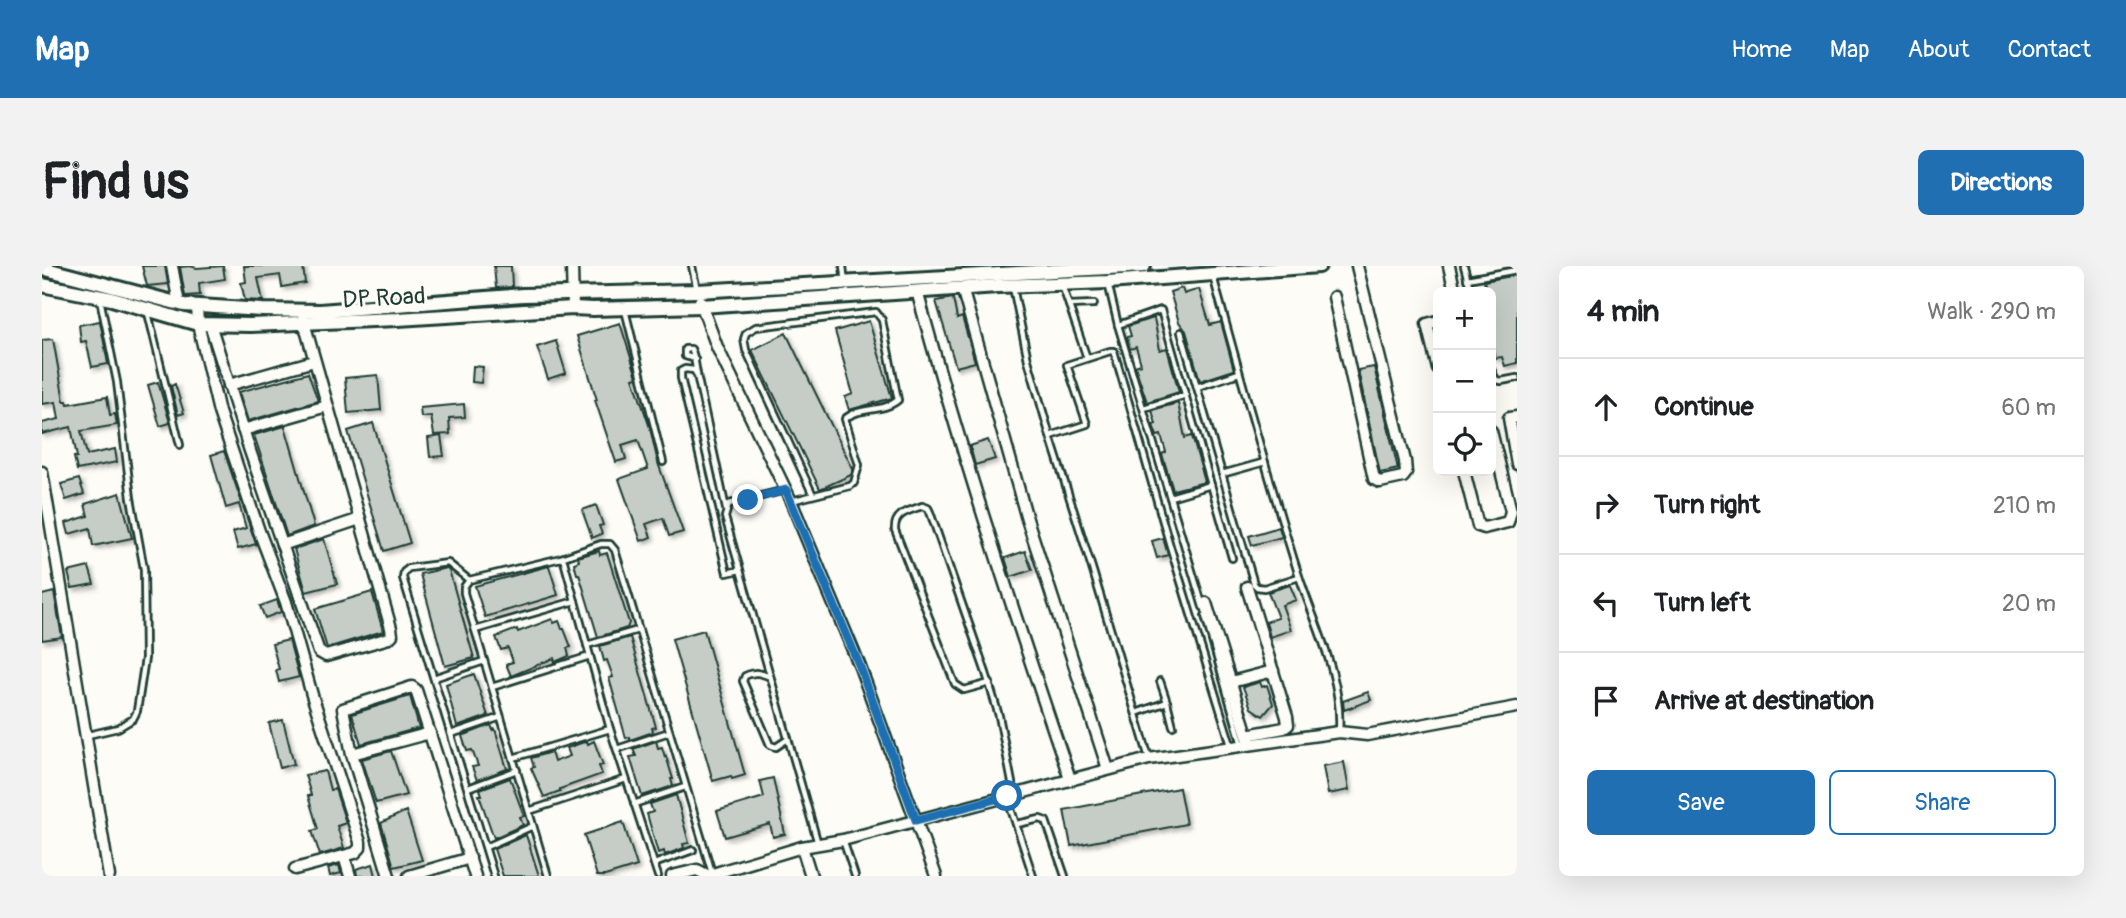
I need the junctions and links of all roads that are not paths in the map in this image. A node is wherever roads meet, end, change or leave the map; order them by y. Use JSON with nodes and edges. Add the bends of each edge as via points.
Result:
{"nodes":[{"id":1,"x":172,"y":266,"type":"edge"},
{"id":2,"x":572,"y":266,"type":"edge"},
{"id":3,"x":692,"y":266,"type":"edge"},
{"id":4,"x":843,"y":266,"type":"edge"},
{"id":5,"x":1144,"y":266,"type":"edge"},
{"id":6,"x":1319,"y":266,"type":"edge"},
{"id":7,"x":1357,"y":266,"type":"edge"},
{"id":8,"x":1448,"y":266,"type":"edge"},
{"id":9,"x":1464,"y":266,"type":"edge"},
{"id":10,"x":42,"y":268,"type":"edge"},
{"id":11,"x":68,"y":271,"type":"edge"},
{"id":12,"x":1218,"y":271,"type":"edge"},
{"id":13,"x":1517,"y":271,"type":"edge"},
{"id":14,"x":1467,"y":279,"type":"junction"},
{"id":15,"x":845,"y":281,"type":"junction"},
{"id":16,"x":1108,"y":282,"type":"junction"},
{"id":17,"x":1061,"y":284,"type":"junction"},
{"id":18,"x":42,"y":285,"type":"edge"},
{"id":19,"x":1013,"y":285,"type":"junction"},
{"id":20,"x":1454,"y":287,"type":"edge"},
{"id":21,"x":1469,"y":287,"type":"edge"},
{"id":22,"x":962,"y":288,"type":"junction"},
{"id":23,"x":697,"y":291,"type":"junction"},
{"id":24,"x":917,"y":291,"type":"junction"},
{"id":25,"x":574,"y":293,"type":"junction"},
{"id":26,"x":846,"y":296,"type":"junction"},
{"id":27,"x":100,"y":297,"type":"junction"},
{"id":28,"x":1334,"y":297,"type":"dead end"},
{"id":29,"x":179,"y":304,"type":"junction"},
{"id":30,"x":405,"y":304,"type":"junction"},
{"id":31,"x":1094,"y":304,"type":"dead end"},
{"id":32,"x":1069,"y":305,"type":"junction"},
{"id":33,"x":701,"y":306,"type":"junction"},
{"id":34,"x":197,"y":307,"type":"junction"},
{"id":35,"x":573,"y":307,"type":"junction"},
{"id":36,"x":625,"y":309,"type":"junction"},
{"id":37,"x":147,"y":310,"type":"junction"},
{"id":38,"x":302,"y":317,"type":"junction"},
{"id":39,"x":408,"y":318,"type":"junction"},
{"id":40,"x":1433,"y":322,"type":"edge"},
{"id":41,"x":204,"y":324,"type":"junction"},
{"id":42,"x":1118,"y":325,"type":"junction"},
{"id":43,"x":1181,"y":332,"type":"dead end"},
{"id":44,"x":1433,"y":349,"type":"edge"},
{"id":45,"x":1087,"y":358,"type":"junction"},
{"id":46,"x":695,"y":359,"type":"dead end"},
{"id":47,"x":314,"y":361,"type":"junction"},
{"id":48,"x":1239,"y":373,"type":"junction"},
{"id":49,"x":697,"y":375,"type":"junction"},
{"id":50,"x":1517,"y":377,"type":"edge"},
{"id":51,"x":1496,"y":380,"type":"edge"},
{"id":52,"x":229,"y":385,"type":"junction"},
{"id":53,"x":1197,"y":387,"type":"junction"},
{"id":54,"x":1186,"y":395,"type":"junction"},
{"id":55,"x":327,"y":406,"type":"junction"},
{"id":56,"x":1144,"y":408,"type":"junction"},
{"id":57,"x":1517,"y":417,"type":"edge"},
{"id":58,"x":243,"y":430,"type":"junction"},
{"id":59,"x":1050,"y":436,"type":"junction"},
{"id":60,"x":180,"y":445,"type":"dead end"},
{"id":61,"x":1496,"y":451,"type":"edge"},
{"id":62,"x":663,"y":462,"type":"dead end"},
{"id":63,"x":1265,"y":462,"type":"junction"},
{"id":64,"x":1517,"y":464,"type":"edge"},
{"id":65,"x":42,"y":472,"type":"edge"},
{"id":66,"x":1222,"y":474,"type":"junction"},
{"id":67,"x":1465,"y":476,"type":"edge"},
{"id":68,"x":1211,"y":485,"type":"junction"},
{"id":69,"x":786,"y":490,"type":"junction"},
{"id":70,"x":813,"y":495,"type":"junction"},
{"id":71,"x":1171,"y":497,"type":"junction"},
{"id":72,"x":792,"y":500,"type":"junction"},
{"id":73,"x":726,"y":510,"type":"junction"},
{"id":74,"x":360,"y":519,"type":"junction"},
{"id":75,"x":282,"y":545,"type":"junction"},
{"id":76,"x":561,"y":558,"type":"junction"},
{"id":77,"x":1232,"y":558,"type":"dead end"},
{"id":78,"x":740,"y":570,"type":"junction"},
{"id":79,"x":1299,"y":577,"type":"junction"},
{"id":80,"x":469,"y":580,"type":"junction"},
{"id":81,"x":1247,"y":587,"type":"dead end"},
{"id":82,"x":575,"y":601,"type":"junction"},
{"id":83,"x":1206,"y":603,"type":"dead end"},
{"id":84,"x":475,"y":630,"type":"junction"},
{"id":85,"x":638,"y":630,"type":"junction"},
{"id":86,"x":587,"y":645,"type":"junction"},
{"id":87,"x":590,"y":656,"type":"junction"},
{"id":88,"x":484,"y":661,"type":"junction"},
{"id":89,"x":1273,"y":671,"type":"junction"},
{"id":90,"x":771,"y":677,"type":"junction"},
{"id":91,"x":434,"y":678,"type":"junction"},
{"id":92,"x":1160,"y":681,"type":"dead end"},
{"id":93,"x":1231,"y":682,"type":"junction"},
{"id":94,"x":989,"y":683,"type":"junction"},
{"id":95,"x":492,"y":687,"type":"junction"},
{"id":96,"x":1167,"y":702,"type":"junction"},
{"id":97,"x":1517,"y":707,"type":"edge"},
{"id":98,"x":1136,"y":713,"type":"junction"},
{"id":99,"x":501,"y":717,"type":"junction"},
{"id":100,"x":1173,"y":726,"type":"dead end"},
{"id":101,"x":610,"y":729,"type":"junction"},
{"id":102,"x":668,"y":732,"type":"junction"},
{"id":103,"x":1339,"y":732,"type":"junction"},
{"id":104,"x":430,"y":733,"type":"junction"},
{"id":105,"x":451,"y":734,"type":"junction"},
{"id":106,"x":87,"y":735,"type":"junction"},
{"id":107,"x":788,"y":739,"type":"junction"},
{"id":108,"x":1243,"y":744,"type":"junction"},
{"id":109,"x":617,"y":749,"type":"junction"},
{"id":110,"x":352,"y":754,"type":"junction"},
{"id":111,"x":513,"y":758,"type":"junction"},
{"id":112,"x":1149,"y":759,"type":"junction"},
{"id":113,"x":1108,"y":769,"type":"junction"},
{"id":114,"x":517,"y":770,"type":"junction"},
{"id":115,"x":626,"y":779,"type":"junction"},
{"id":116,"x":1070,"y":779,"type":"junction"},
{"id":117,"x":685,"y":787,"type":"junction"},
{"id":118,"x":468,"y":788,"type":"junction"},
{"id":119,"x":1011,"y":794,"type":"junction"},
{"id":120,"x":634,"y":804,"type":"junction"},
{"id":121,"x":529,"y":811,"type":"junction"},
{"id":122,"x":916,"y":820,"type":"junction"},
{"id":123,"x":1017,"y":824,"type":"junction"},
{"id":124,"x":533,"y":826,"type":"junction"},
{"id":125,"x":843,"y":840,"type":"junction"},
{"id":126,"x":818,"y":844,"type":"junction"},
{"id":127,"x":485,"y":847,"type":"junction"},
{"id":128,"x":802,"y":847,"type":"junction"},
{"id":129,"x":693,"y":850,"type":"dead end"},
{"id":130,"x":344,"y":856,"type":"junction"},
{"id":131,"x":470,"y":859,"type":"junction"},
{"id":132,"x":654,"y":864,"type":"junction"},
{"id":133,"x":295,"y":869,"type":"dead end"},
{"id":134,"x":708,"y":875,"type":"edge"},
{"id":135,"x":109,"y":876,"type":"edge"},
{"id":136,"x":349,"y":876,"type":"edge"},
{"id":137,"x":389,"y":876,"type":"edge"},
{"id":138,"x":409,"y":876,"type":"edge"},
{"id":139,"x":475,"y":876,"type":"edge"},
{"id":140,"x":494,"y":876,"type":"edge"},
{"id":141,"x":548,"y":876,"type":"edge"},
{"id":142,"x":657,"y":876,"type":"edge"},
{"id":143,"x":672,"y":876,"type":"edge"},
{"id":144,"x":811,"y":876,"type":"edge"},
{"id":145,"x":855,"y":876,"type":"edge"},
{"id":146,"x":936,"y":876,"type":"edge"},
{"id":147,"x":1033,"y":876,"type":"edge"},
{"id":148,"x":1065,"y":876,"type":"edge"}],
"edges":[{"from":1,"to":29,"type":"street"},
{"from":2,"to":25,"type":"street"},
{"from":3,"to":23,"type":"lane"},
{"from":4,"to":15,"type":"lane"},
{"from":5,"to":15,"type":"street","name":"DP Road"},
{"from":6,"to":12,"type":"street","name":"DP Road"},
{"from":7,"to":28,"type":"street","via":[[1405,461],[1404,477],[1374,479]]},
{"from":8,"to":20,"type":"street"},
{"from":9,"to":14,"type":"lane"},
{"from":10,"to":11,"type":"street","name":"DP Road"},
{"from":11,"to":29,"type":"street","name":"DP Road"},
{"from":12,"to":16,"type":"street","name":"DP Road"},
{"from":12,"to":48,"type":"lane"},
{"from":13,"to":14,"type":"lane"},
{"from":14,"to":21,"type":"lane"},
{"from":15,"to":23,"type":"street","name":"DP Road"},
{"from":15,"to":26,"type":"lane"},
{"from":16,"to":17,"type":"street","name":"DP Road"},
{"from":16,"to":42,"type":"lane"},
{"from":17,"to":19,"type":"street","name":"DP Road"},
{"from":17,"to":32,"type":"lane"},
{"from":18,"to":27,"type":"street","name":"DP Road"},
{"from":19,"to":22,"type":"street","name":"DP Road"},
{"from":19,"to":59,"type":"lane"},
{"from":22,"to":24,"type":"street","name":"DP Road"},
{"from":22,"to":113,"type":"street","via":[[1027,519]]},
{"from":23,"to":25,"type":"street","name":"DP Road"},
{"from":23,"to":33,"type":"street"},
{"from":24,"to":26,"type":"street","name":"DP Road"},
{"from":24,"to":116,"type":"street","via":[[955,431]]},
{"from":25,"to":30,"type":"street","name":"DP Road"},
{"from":25,"to":35,"type":"street"},
{"from":26,"to":33,"type":"street","name":"DP Road"},
{"from":27,"to":37,"type":"street","name":"DP Road"},
{"from":27,"to":106,"type":"lane","via":[[144,569],[145,658],[133,719],[118,728]]},
{"from":29,"to":34,"type":"street","name":"DP Road"},
{"from":30,"to":38,"type":"street","name":"DP Road"},
{"from":30,"to":39,"type":"street"},
{"from":31,"to":32,"type":"lane"},
{"from":32,"to":45,"type":"lane"},
{"from":33,"to":36,"type":"street","name":"DP Road"},
{"from":33,"to":69,"type":"street"},
{"from":34,"to":38,"type":"street","name":"DP Road"},
{"from":34,"to":41,"type":"street"},
{"from":35,"to":36,"type":"street","name":"DP Road"},
{"from":35,"to":39,"type":"street","name":"DP Road"},
{"from":36,"to":62,"type":"lane"},
{"from":37,"to":41,"type":"street","name":"DP Road"},
{"from":37,"to":60,"type":"lane"},
{"from":38,"to":39,"type":"street","name":"DP Road"},
{"from":38,"to":41,"type":"street","name":"DP Road"},
{"from":38,"to":47,"type":"street"},
{"from":40,"to":44,"type":"street","via":[[1427,324]]},
{"from":41,"to":52,"type":"street"},
{"from":41,"to":130,"type":"street","via":[[219,412],[286,602],[358,834],[358,850]]},
{"from":42,"to":54,"type":"lane","via":[[1161,310]]},
{"from":42,"to":56,"type":"lane"},
{"from":43,"to":53,"type":"lane"},
{"from":45,"to":59,"type":"lane","via":[[1067,365],[1087,424]]},
{"from":45,"to":108,"type":"lane","via":[[1114,351],[1166,533]]},
{"from":46,"to":49,"type":"lane"},
{"from":47,"to":52,"type":"street"},
{"from":47,"to":55,"type":"street"},
{"from":48,"to":53,"type":"lane"},
{"from":48,"to":63,"type":"lane"},
{"from":49,"to":73,"type":"lane"},
{"from":49,"to":78,"type":"lane","via":[[689,369],[681,371],[727,573]]},
{"from":50,"to":51,"type":"lane"},
{"from":52,"to":58,"type":"street"},
{"from":53,"to":66,"type":"lane"},
{"from":54,"to":56,"type":"lane"},
{"from":54,"to":68,"type":"lane"},
{"from":55,"to":58,"type":"street"},
{"from":55,"to":74,"type":"street"},
{"from":56,"to":71,"type":"lane"},
{"from":57,"to":64,"type":"street","via":[[1509,418]]},
{"from":58,"to":75,"type":"street"},
{"from":59,"to":98,"type":"lane"},
{"from":61,"to":67,"type":"street","via":[[1511,510],[1508,522],[1478,526]]},
{"from":63,"to":66,"type":"lane"},
{"from":63,"to":79,"type":"lane"},
{"from":65,"to":106,"type":"street"},
{"from":66,"to":79,"type":"lane","via":[[1254,583],[1264,588]]},
{"from":68,"to":71,"type":"lane"},
{"from":68,"to":77,"type":"lane"},
{"from":69,"to":72,"type":"street"},
{"from":69,"to":73,"type":"lane","via":[[729,504]]},
{"from":70,"to":70,"type":"lane","via":[[850,485],[858,477],[847,416],[898,400],[882,320],[876,312],[756,327],[746,333],[746,350]]},
{"from":70,"to":72,"type":"lane"},
{"from":71,"to":108,"type":"lane"},
{"from":72,"to":122,"type":"street"},
{"from":73,"to":78,"type":"lane"},
{"from":74,"to":75,"type":"street"},
{"from":74,"to":75,"type":"street","via":[[391,628],[389,638],[322,655],[318,652]]},
{"from":76,"to":80,"type":"lane"},
{"from":76,"to":82,"type":"lane"},
{"from":76,"to":85,"type":"lane","via":[[610,544]]},
{"from":78,"to":90,"type":"lane"},
{"from":79,"to":103,"type":"lane","via":[[1340,704]]},
{"from":80,"to":84,"type":"lane","via":[[464,593]]},
{"from":80,"to":91,"type":"lane","via":[[448,563],[404,572]]},
{"from":81,"to":89,"type":"street"},
{"from":82,"to":84,"type":"lane"},
{"from":82,"to":86,"type":"lane"},
{"from":83,"to":93,"type":"street"},
{"from":84,"to":88,"type":"lane"},
{"from":85,"to":86,"type":"lane"},
{"from":85,"to":102,"type":"lane"},
{"from":86,"to":87,"type":"lane"},
{"from":87,"to":95,"type":"lane"},
{"from":87,"to":101,"type":"lane"},
{"from":88,"to":91,"type":"lane"},
{"from":88,"to":95,"type":"lane"},
{"from":89,"to":93,"type":"street"},
{"from":89,"to":108,"type":"street","via":[[1288,725]]},
{"from":90,"to":107,"type":"lane"},
{"from":90,"to":107,"type":"lane","via":[[750,673],[743,681],[766,740],[776,747]]},
{"from":91,"to":105,"type":"lane"},
{"from":92,"to":96,"type":"lane"},
{"from":93,"to":108,"type":"street"},
{"from":94,"to":94,"type":"lane","via":[[964,690],[955,684],[895,530],[899,516],[922,506],[928,508]]},
{"from":94,"to":119,"type":"lane"},
{"from":95,"to":99,"type":"lane"},
{"from":96,"to":98,"type":"lane"},
{"from":96,"to":100,"type":"lane"},
{"from":97,"to":103,"type":"street","via":[[1367,735]]},
{"from":98,"to":112,"type":"lane"},
{"from":99,"to":105,"type":"lane"},
{"from":99,"to":111,"type":"lane"},
{"from":101,"to":109,"type":"lane"},
{"from":101,"to":111,"type":"lane"},
{"from":102,"to":109,"type":"lane"},
{"from":102,"to":117,"type":"lane"},
{"from":103,"to":108,"type":"street"},
{"from":104,"to":110,"type":"street"},
{"from":104,"to":110,"type":"street","via":[[412,687],[344,708]]},
{"from":104,"to":131,"type":"street"},
{"from":105,"to":118,"type":"lane"},
{"from":106,"to":135,"type":"street"},
{"from":107,"to":126,"type":"lane"},
{"from":108,"to":112,"type":"street"},
{"from":109,"to":115,"type":"lane"},
{"from":110,"to":137,"type":"street"},
{"from":111,"to":114,"type":"lane"},
{"from":112,"to":113,"type":"street"},
{"from":113,"to":116,"type":"street"},
{"from":114,"to":118,"type":"lane"},
{"from":114,"to":121,"type":"lane"},
{"from":115,"to":120,"type":"lane"},
{"from":115,"to":121,"type":"lane"},
{"from":116,"to":119,"type":"street"},
{"from":117,"to":120,"type":"lane"},
{"from":117,"to":134,"type":"lane"},
{"from":118,"to":127,"type":"lane"},
{"from":119,"to":122,"type":"street"},
{"from":119,"to":123,"type":"lane"},
{"from":120,"to":132,"type":"lane"},
{"from":121,"to":124,"type":"lane"},
{"from":122,"to":125,"type":"street"},
{"from":122,"to":146,"type":"street"},
{"from":123,"to":147,"type":"lane"},
{"from":123,"to":148,"type":"lane","via":[[1046,821]]},
{"from":124,"to":127,"type":"lane"},
{"from":124,"to":141,"type":"lane"},
{"from":125,"to":126,"type":"street"},
{"from":125,"to":145,"type":"lane"},
{"from":126,"to":128,"type":"street"},
{"from":127,"to":140,"type":"lane"},
{"from":128,"to":134,"type":"street"},
{"from":128,"to":144,"type":"street"},
{"from":129,"to":132,"type":"lane"},
{"from":130,"to":133,"type":"street"},
{"from":130,"to":136,"type":"street"},
{"from":131,"to":138,"type":"street"},
{"from":131,"to":139,"type":"street"},
{"from":132,"to":142,"type":"lane"},
{"from":134,"to":143,"type":"street","via":[[697,870]]}]}
